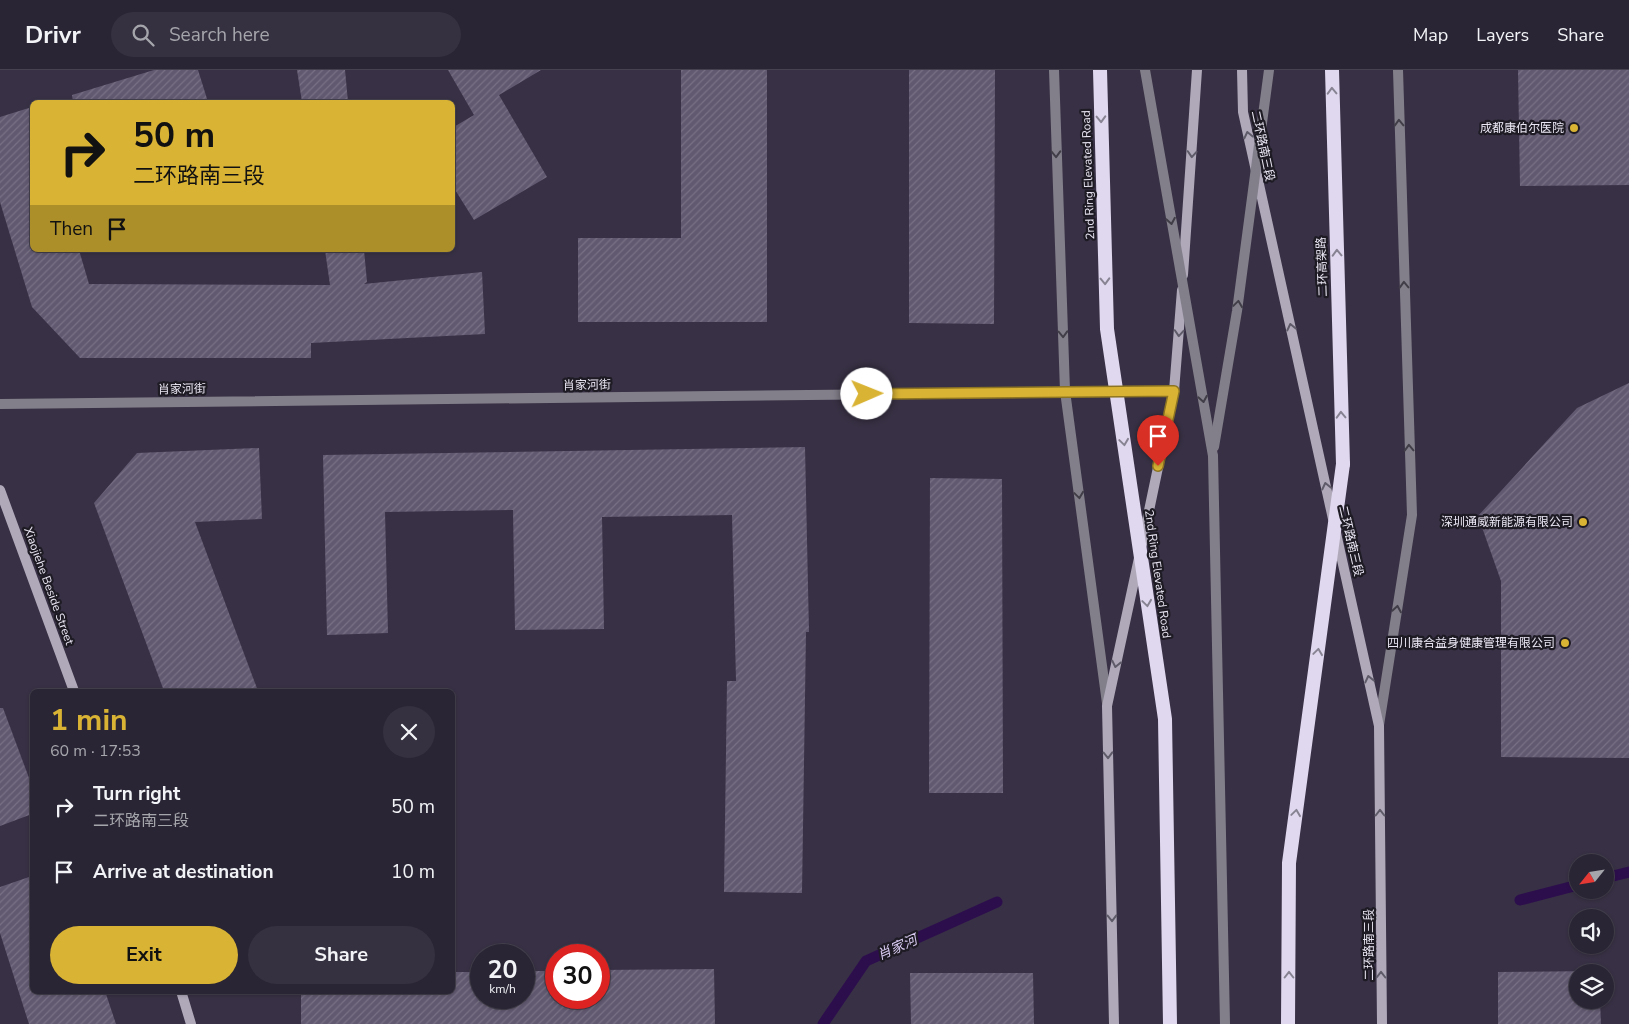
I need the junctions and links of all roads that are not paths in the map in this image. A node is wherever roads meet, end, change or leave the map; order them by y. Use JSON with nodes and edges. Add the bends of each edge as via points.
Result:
{"nodes":[{"id":1,"x":1054,"y":70,"type":"edge"},
{"id":2,"x":1100,"y":70,"type":"edge"},
{"id":3,"x":1145,"y":70,"type":"edge"},
{"id":4,"x":1198,"y":70,"type":"edge"},
{"id":5,"x":1242,"y":70,"type":"edge"},
{"id":6,"x":1269,"y":70,"type":"edge"},
{"id":7,"x":1332,"y":70,"type":"edge"},
{"id":8,"x":1398,"y":70,"type":"edge"},
{"id":9,"x":1064,"y":391,"type":"junction"},
{"id":10,"x":1174,"y":391,"type":"junction"},
{"id":11,"x":0,"y":404,"type":"edge"},
{"id":12,"x":1213,"y":456,"type":"junction"},
{"id":13,"x":0,"y":490,"type":"edge"},
{"id":14,"x":73,"y":689,"type":"edge"},
{"id":15,"x":1107,"y":706,"type":"junction"},
{"id":16,"x":1379,"y":726,"type":"junction"},
{"id":17,"x":182,"y":994,"type":"edge"},
{"id":18,"x":191,"y":1024,"type":"edge"},
{"id":19,"x":1114,"y":1024,"type":"edge"},
{"id":20,"x":1170,"y":1024,"type":"edge"},
{"id":21,"x":1224,"y":1024,"type":"edge"},
{"id":22,"x":1288,"y":1024,"type":"edge"},
{"id":23,"x":1382,"y":1024,"type":"edge"}],
"edges":[{"from":1,"to":9,"type":"street","one_way":true},
{"from":2,"to":20,"type":"highway","name":"2nd Ring Elevated Road","one_way":true,"bridge":true,"via":[[1107,329],[1165,719]]},
{"from":3,"to":12,"type":"street","one_way":true,"bridge":true},
{"from":4,"to":10,"type":"main road","one_way":true},
{"from":16,"to":5,"type":"main road","name":"二环路南三段","one_way":true,"via":[[1243,112]]},
{"from":12,"to":6,"type":"street","one_way":true,"bridge":true,"via":[[1237,311]]},
{"from":22,"to":7,"type":"highway","name":"二环高架路","one_way":true,"bridge":true,"via":[[1289,863],[1343,464]]},
{"from":16,"to":8,"type":"street","one_way":true,"via":[[1412,515]]},
{"from":9,"to":10,"type":"street","name":"肖家河街"},
{"from":9,"to":11,"type":"street","name":"肖家河街"},
{"from":9,"to":15,"type":"street","one_way":true},
{"from":10,"to":15,"type":"main road","one_way":true},
{"from":12,"to":21,"type":"street"},
{"from":13,"to":14,"type":"main road","name":"Xiaojiehe Beside Street"},
{"from":15,"to":19,"type":"main road","one_way":true},
{"from":23,"to":16,"type":"main road","name":"二环路南三段","one_way":true},
{"from":17,"to":18,"type":"main road"}]}
